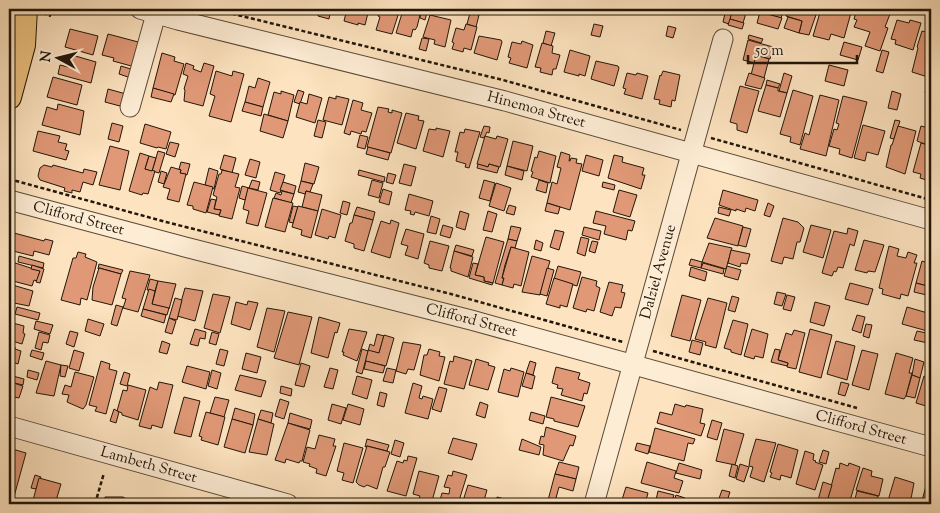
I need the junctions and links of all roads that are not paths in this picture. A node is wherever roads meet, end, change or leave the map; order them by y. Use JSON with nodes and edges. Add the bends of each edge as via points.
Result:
{"nodes":[{"id":1,"x":25,"y":9,"type":"edge"},
{"id":2,"x":42,"y":9,"type":"edge"},
{"id":3,"x":148,"y":11,"type":"edge"},
{"id":4,"x":723,"y":39,"type":"dead end"},
{"id":5,"x":23,"y":45,"type":"junction"},
{"id":6,"x":9,"y":97,"type":"edge"},
{"id":7,"x":130,"y":107,"type":"dead end"},
{"id":8,"x":692,"y":153,"type":"junction"},
{"id":9,"x":9,"y":200,"type":"edge"},
{"id":10,"x":931,"y":220,"type":"edge"},
{"id":11,"x":634,"y":364,"type":"junction"},
{"id":12,"x":9,"y":426,"type":"edge"},
{"id":13,"x":931,"y":447,"type":"edge"},
{"id":14,"x":288,"y":504,"type":"edge"},
{"id":15,"x":594,"y":504,"type":"edge"}],
"edges":[{"from":1,"to":5,"type":"main road"},
{"from":2,"to":5,"type":"main road"},
{"from":3,"to":7,"type":"street"},
{"from":3,"to":8,"type":"street","name":"Hinemoa Street","via":[[464,90]]},
{"from":4,"to":8,"type":"street","name":"Dalziel Avenue"},
{"from":5,"to":6,"type":"main road"},
{"from":8,"to":10,"type":"street","name":"Hinemoa Street"},
{"from":8,"to":11,"type":"street","name":"Dalziel Avenue"},
{"from":9,"to":11,"type":"street","name":"Clifford Street"},
{"from":11,"to":13,"type":"street","name":"Clifford Street"},
{"from":11,"to":15,"type":"street","name":"Dalziel Avenue"},
{"from":12,"to":14,"type":"street","name":"Lambeth Street"}]}
